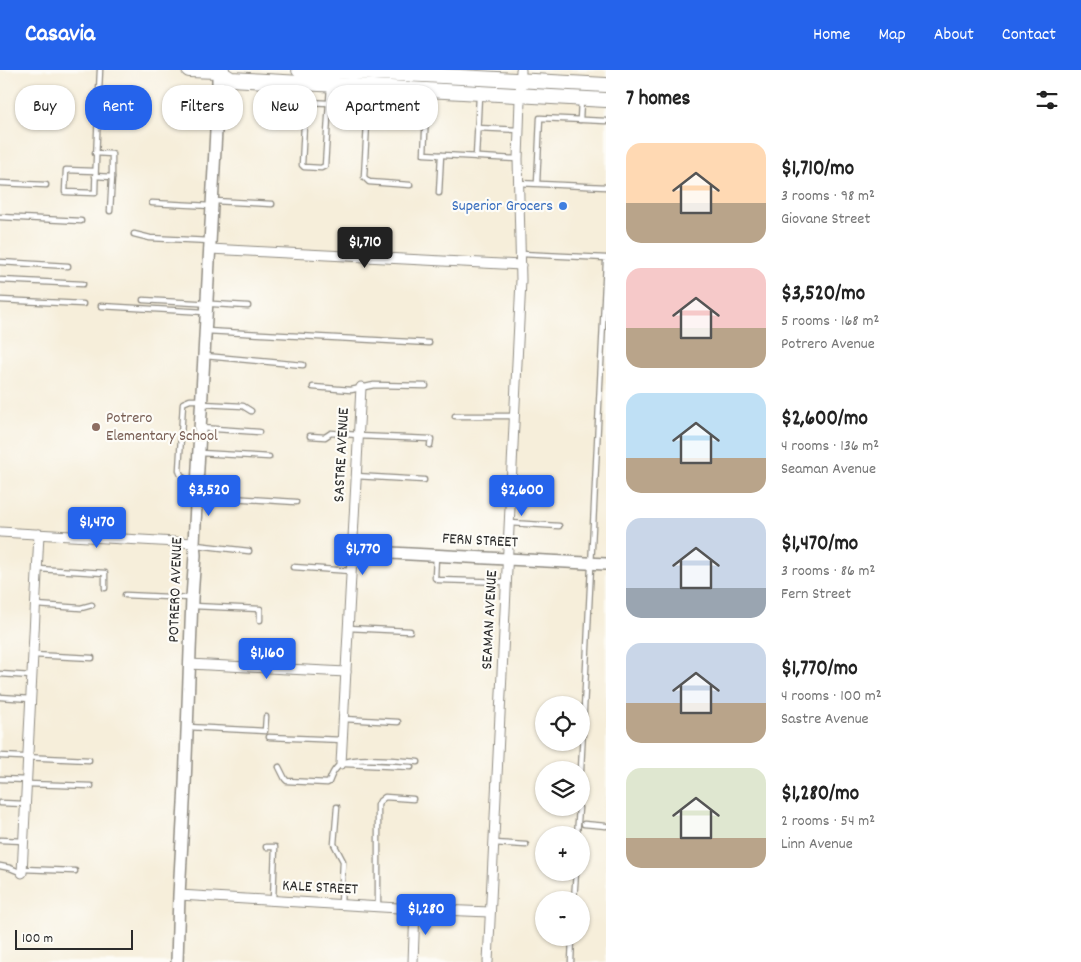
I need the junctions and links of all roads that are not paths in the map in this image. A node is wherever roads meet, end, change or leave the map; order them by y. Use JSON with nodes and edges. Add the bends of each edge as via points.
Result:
{"nodes":[{"id":1,"x":100,"y":70,"type":"edge"},
{"id":2,"x":189,"y":70,"type":"edge"},
{"id":3,"x":219,"y":70,"type":"edge"},
{"id":4,"x":299,"y":70,"type":"edge"},
{"id":5,"x":393,"y":72,"type":"edge"},
{"id":6,"x":418,"y":72,"type":"edge"},
{"id":7,"x":451,"y":73,"type":"edge"},
{"id":8,"x":329,"y":75,"type":"edge"},
{"id":9,"x":498,"y":75,"type":"edge"},
{"id":10,"x":521,"y":75,"type":"edge"},
{"id":11,"x":365,"y":79,"type":"edge"},
{"id":12,"x":306,"y":84,"type":"joint"},
{"id":13,"x":399,"y":85,"type":"edge"},
{"id":14,"x":606,"y":85,"type":"edge"},
{"id":15,"x":438,"y":91,"type":"edge"},
{"id":16,"x":479,"y":93,"type":"junction"},
{"id":17,"x":496,"y":94,"type":"junction"},
{"id":18,"x":520,"y":96,"type":"junction"},
{"id":19,"x":581,"y":99,"type":"junction"},
{"id":20,"x":606,"y":100,"type":"edge"},
{"id":21,"x":580,"y":120,"type":"junction"},
{"id":22,"x":606,"y":121,"type":"edge"},
{"id":23,"x":477,"y":128,"type":"junction"},
{"id":24,"x":304,"y":130,"type":"edge"},
{"id":25,"x":327,"y":130,"type":"edge"},
{"id":26,"x":426,"y":130,"type":"edge"},
{"id":27,"x":519,"y":130,"type":"junction"},
{"id":28,"x":95,"y":153,"type":"junction"},
{"id":29,"x":441,"y":155,"type":"junction"},
{"id":30,"x":476,"y":157,"type":"junction"},
{"id":31,"x":518,"y":159,"type":"junction"},
{"id":32,"x":95,"y":173,"type":"junction"},
{"id":33,"x":112,"y":178,"type":"junction"},
{"id":34,"x":518,"y":182,"type":"junction"},
{"id":35,"x":0,"y":183,"type":"edge"},
{"id":36,"x":537,"y":183,"type":"junction"},
{"id":37,"x":46,"y":185,"type":"dead end"},
{"id":38,"x":410,"y":185,"type":"dead end"},
{"id":39,"x":606,"y":187,"type":"edge"},
{"id":40,"x":439,"y":193,"type":"dead end"},
{"id":41,"x":152,"y":203,"type":"dead end"},
{"id":42,"x":212,"y":203,"type":"junction"},
{"id":43,"x":272,"y":204,"type":"dead end"},
{"id":44,"x":110,"y":211,"type":"dead end"},
{"id":45,"x":0,"y":217,"type":"edge"},
{"id":46,"x":81,"y":221,"type":"dead end"},
{"id":47,"x":134,"y":234,"type":"dead end"},
{"id":48,"x":210,"y":245,"type":"junction"},
{"id":49,"x":521,"y":254,"type":"junction"},
{"id":50,"x":606,"y":258,"type":"edge"},
{"id":51,"x":0,"y":262,"type":"edge"},
{"id":52,"x":606,"y":262,"type":"edge"},
{"id":53,"x":521,"y":265,"type":"junction"},
{"id":54,"x":68,"y":266,"type":"dead end"},
{"id":55,"x":0,"y":280,"type":"edge"},
{"id":56,"x":83,"y":284,"type":"dead end"},
{"id":57,"x":0,"y":300,"type":"edge"},
{"id":58,"x":143,"y":300,"type":"dead end"},
{"id":59,"x":83,"y":304,"type":"dead end"},
{"id":60,"x":101,"y":306,"type":"dead end"},
{"id":61,"x":248,"y":306,"type":"dead end"},
{"id":62,"x":207,"y":308,"type":"junction"},
{"id":63,"x":206,"y":332,"type":"junction"},
{"id":64,"x":428,"y":344,"type":"dead end"},
{"id":65,"x":205,"y":356,"type":"junction"},
{"id":66,"x":303,"y":365,"type":"dead end"},
{"id":67,"x":426,"y":386,"type":"dead end"},
{"id":68,"x":361,"y":387,"type":"junction"},
{"id":69,"x":313,"y":388,"type":"dead end"},
{"id":70,"x":202,"y":402,"type":"junction"},
{"id":71,"x":251,"y":411,"type":"dead end"},
{"id":72,"x":455,"y":416,"type":"dead end"},
{"id":73,"x":515,"y":416,"type":"junction"},
{"id":74,"x":201,"y":428,"type":"junction"},
{"id":75,"x":259,"y":432,"type":"dead end"},
{"id":76,"x":358,"y":435,"type":"junction"},
{"id":77,"x":310,"y":436,"type":"dead end"},
{"id":78,"x":430,"y":445,"type":"dead end"},
{"id":79,"x":200,"y":453,"type":"junction"},
{"id":80,"x":269,"y":457,"type":"dead end"},
{"id":81,"x":356,"y":476,"type":"junction"},
{"id":82,"x":424,"y":480,"type":"dead end"},
{"id":83,"x":197,"y":490,"type":"junction"},
{"id":84,"x":296,"y":502,"type":"dead end"},
{"id":85,"x":510,"y":523,"type":"junction"},
{"id":86,"x":559,"y":526,"type":"dead end"},
{"id":87,"x":0,"y":532,"type":"edge"},
{"id":88,"x":39,"y":534,"type":"junction"},
{"id":89,"x":194,"y":544,"type":"junction"},
{"id":90,"x":249,"y":551,"type":"dead end"},
{"id":91,"x":352,"y":551,"type":"junction"},
{"id":92,"x":436,"y":554,"type":"junction"},
{"id":93,"x":508,"y":558,"type":"junction"},
{"id":94,"x":591,"y":563,"type":"junction"},
{"id":95,"x":606,"y":564,"type":"edge"},
{"id":96,"x":293,"y":567,"type":"dead end"},
{"id":97,"x":38,"y":569,"type":"junction"},
{"id":98,"x":351,"y":571,"type":"junction"},
{"id":99,"x":506,"y":582,"type":"junction"},
{"id":100,"x":105,"y":588,"type":"dead end"},
{"id":101,"x":125,"y":595,"type":"dead end"},
{"id":102,"x":192,"y":602,"type":"junction"},
{"id":103,"x":36,"y":605,"type":"junction"},
{"id":104,"x":92,"y":605,"type":"dead end"},
{"id":105,"x":260,"y":620,"type":"dead end"},
{"id":106,"x":348,"y":628,"type":"junction"},
{"id":107,"x":410,"y":631,"type":"dead end"},
{"id":108,"x":33,"y":655,"type":"junction"},
{"id":109,"x":92,"y":658,"type":"dead end"},
{"id":110,"x":189,"y":664,"type":"junction"},
{"id":111,"x":346,"y":672,"type":"junction"},
{"id":112,"x":0,"y":674,"type":"edge"},
{"id":113,"x":32,"y":676,"type":"junction"},
{"id":114,"x":0,"y":697,"type":"edge"},
{"id":115,"x":31,"y":699,"type":"junction"},
{"id":116,"x":266,"y":718,"type":"dead end"},
{"id":117,"x":344,"y":719,"type":"junction"},
{"id":118,"x":398,"y":722,"type":"dead end"},
{"id":119,"x":187,"y":727,"type":"junction"},
{"id":120,"x":269,"y":738,"type":"dead end"},
{"id":121,"x":342,"y":740,"type":"junction"},
{"id":122,"x":0,"y":756,"type":"edge"},
{"id":123,"x":28,"y":758,"type":"junction"},
{"id":124,"x":89,"y":760,"type":"dead end"},
{"id":125,"x":580,"y":761,"type":"edge"},
{"id":126,"x":418,"y":762,"type":"dead end"},
{"id":127,"x":341,"y":764,"type":"junction"},
{"id":128,"x":279,"y":767,"type":"dead end"},
{"id":129,"x":411,"y":767,"type":"dead end"},
{"id":130,"x":0,"y":779,"type":"edge"},
{"id":131,"x":27,"y":782,"type":"junction"},
{"id":132,"x":91,"y":786,"type":"dead end"},
{"id":133,"x":413,"y":799,"type":"dead end"},
{"id":134,"x":0,"y":803,"type":"edge"},
{"id":135,"x":26,"y":804,"type":"junction"},
{"id":136,"x":337,"y":807,"type":"dead end"},
{"id":137,"x":584,"y":824,"type":"dead end"},
{"id":138,"x":606,"y":826,"type":"edge"},
{"id":139,"x":0,"y":840,"type":"edge"},
{"id":140,"x":24,"y":841,"type":"junction"},
{"id":141,"x":494,"y":843,"type":"junction"},
{"id":142,"x":526,"y":845,"type":"dead end"},
{"id":143,"x":266,"y":847,"type":"dead end"},
{"id":144,"x":0,"y":866,"type":"edge"},
{"id":145,"x":22,"y":871,"type":"junction"},
{"id":146,"x":75,"y":871,"type":"dead end"},
{"id":147,"x":179,"y":895,"type":"junction"},
{"id":148,"x":273,"y":900,"type":"junction"},
{"id":149,"x":341,"y":904,"type":"junction"},
{"id":150,"x":378,"y":907,"type":"junction"},
{"id":151,"x":415,"y":909,"type":"junction"},
{"id":152,"x":490,"y":912,"type":"junction"},
{"id":153,"x":572,"y":946,"type":"edge"},
{"id":154,"x":177,"y":962,"type":"edge"},
{"id":155,"x":413,"y":962,"type":"edge"},
{"id":156,"x":488,"y":962,"type":"edge"},
{"id":157,"x":571,"y":962,"type":"edge"}],
"edges":[{"from":1,"to":28,"type":"lane"},
{"from":2,"to":3,"type":"main road"},
{"from":3,"to":12,"type":"main road","via":[[231,79]]},
{"from":3,"to":42,"type":"street","name":"POTRERO AVENUE"},
{"from":4,"to":8,"type":"main road"},
{"from":5,"to":6,"type":"main road"},
{"from":5,"to":11,"type":"main road"},
{"from":6,"to":7,"type":"main road"},
{"from":7,"to":9,"type":"main road"},
{"from":8,"to":11,"type":"main road"},
{"from":8,"to":12,"type":"main road"},
{"from":9,"to":10,"type":"main road"},
{"from":9,"to":17,"type":"lane"},
{"from":10,"to":14,"type":"main road"},
{"from":10,"to":18,"type":"street","name":"SEAMAN AVENUE"},
{"from":11,"to":13,"type":"main road"},
{"from":11,"to":38,"type":"lane","via":[[364,177],[369,182]]},
{"from":15,"to":16,"type":"main road"},
{"from":16,"to":17,"type":"main road"},
{"from":16,"to":23,"type":"lane"},
{"from":17,"to":18,"type":"main road"},
{"from":18,"to":19,"type":"main road"},
{"from":18,"to":27,"type":"street","name":"SEAMAN AVENUE"},
{"from":19,"to":20,"type":"main road"},
{"from":19,"to":21,"type":"lane"},
{"from":21,"to":22,"type":"lane"},
{"from":21,"to":36,"type":"lane","via":[[540,118]]},
{"from":23,"to":27,"type":"lane"},
{"from":23,"to":30,"type":"lane"},
{"from":24,"to":25,"type":"lane","via":[[302,165],[321,168],[325,166]]},
{"from":26,"to":29,"type":"lane","via":[[424,154]]},
{"from":27,"to":31,"type":"street","name":"SEAMAN AVENUE"},
{"from":28,"to":32,"type":"lane"},
{"from":28,"to":33,"type":"lane","via":[[112,154]]},
{"from":29,"to":30,"type":"lane"},
{"from":29,"to":40,"type":"lane"},
{"from":30,"to":31,"type":"lane"},
{"from":31,"to":34,"type":"street","name":"SEAMAN AVENUE"},
{"from":32,"to":32,"type":"lane","via":[[95,193],[65,192],[66,170]]},
{"from":32,"to":33,"type":"lane"},
{"from":33,"to":44,"type":"lane"},
{"from":34,"to":36,"type":"lane"},
{"from":34,"to":49,"type":"street","name":"SEAMAN AVENUE"},
{"from":35,"to":37,"type":"lane"},
{"from":36,"to":39,"type":"lane"},
{"from":41,"to":42,"type":"lane"},
{"from":42,"to":43,"type":"lane"},
{"from":42,"to":48,"type":"street","name":"POTRERO AVENUE"},
{"from":45,"to":46,"type":"lane"},
{"from":47,"to":48,"type":"lane"},
{"from":48,"to":53,"type":"street"},
{"from":48,"to":62,"type":"street","name":"POTRERO AVENUE"},
{"from":49,"to":50,"type":"lane"},
{"from":49,"to":53,"type":"street","name":"SEAMAN AVENUE"},
{"from":51,"to":54,"type":"lane"},
{"from":52,"to":94,"type":"lane"},
{"from":53,"to":73,"type":"street","name":"SEAMAN AVENUE"},
{"from":55,"to":56,"type":"lane"},
{"from":57,"to":59,"type":"lane"},
{"from":58,"to":62,"type":"lane"},
{"from":60,"to":62,"type":"lane"},
{"from":61,"to":62,"type":"lane"},
{"from":62,"to":63,"type":"street","name":"POTRERO AVENUE"},
{"from":63,"to":64,"type":"lane"},
{"from":63,"to":65,"type":"street","name":"POTRERO AVENUE"},
{"from":65,"to":66,"type":"lane"},
{"from":65,"to":70,"type":"street","name":"POTRERO AVENUE"},
{"from":67,"to":68,"type":"lane"},
{"from":68,"to":69,"type":"lane","via":[[351,390]]},
{"from":68,"to":76,"type":"street","name":"SASTRE AVENUE"},
{"from":70,"to":71,"type":"lane","via":[[244,406]]},
{"from":70,"to":74,"type":"street","name":"POTRERO AVENUE"},
{"from":70,"to":83,"type":"lane","via":[[190,400],[183,403],[179,470],[180,475]]},
{"from":72,"to":73,"type":"lane"},
{"from":73,"to":85,"type":"street","name":"SEAMAN AVENUE"},
{"from":74,"to":75,"type":"lane"},
{"from":74,"to":79,"type":"street","name":"POTRERO AVENUE"},
{"from":76,"to":77,"type":"lane","via":[[332,433],[325,437]]},
{"from":76,"to":78,"type":"lane","via":[[431,439]]},
{"from":76,"to":81,"type":"street","name":"SASTRE AVENUE"},
{"from":79,"to":80,"type":"lane"},
{"from":79,"to":83,"type":"street","name":"POTRERO AVENUE"},
{"from":81,"to":82,"type":"lane"},
{"from":81,"to":91,"type":"street","name":"SASTRE AVENUE"},
{"from":83,"to":84,"type":"lane"},
{"from":83,"to":89,"type":"street","name":"POTRERO AVENUE"},
{"from":85,"to":86,"type":"lane"},
{"from":85,"to":93,"type":"street","name":"SEAMAN AVENUE"},
{"from":87,"to":88,"type":"street"},
{"from":88,"to":89,"type":"street"},
{"from":88,"to":97,"type":"street"},
{"from":89,"to":90,"type":"lane"},
{"from":89,"to":102,"type":"street","name":"POTRERO AVENUE"},
{"from":91,"to":92,"type":"street","name":"FERN STREET"},
{"from":91,"to":98,"type":"street","name":"SASTRE AVENUE"},
{"from":92,"to":93,"type":"street","name":"FERN STREET"},
{"from":92,"to":99,"type":"lane","via":[[435,578],[438,580]]},
{"from":93,"to":94,"type":"street","name":"FERN STREET"},
{"from":93,"to":99,"type":"street","name":"SEAMAN AVENUE"},
{"from":94,"to":95,"type":"street","name":"FERN STREET"},
{"from":94,"to":125,"type":"lane"},
{"from":96,"to":98,"type":"lane"},
{"from":97,"to":100,"type":"lane","via":[[105,573]]},
{"from":97,"to":103,"type":"street"},
{"from":98,"to":106,"type":"street","name":"SASTRE AVENUE"},
{"from":99,"to":141,"type":"street","name":"SEAMAN AVENUE"},
{"from":101,"to":102,"type":"lane"},
{"from":102,"to":105,"type":"lane","via":[[260,608]]},
{"from":102,"to":110,"type":"street","name":"POTRERO AVENUE"},
{"from":103,"to":104,"type":"lane","via":[[81,608]]},
{"from":103,"to":108,"type":"street"},
{"from":106,"to":107,"type":"lane"},
{"from":106,"to":111,"type":"street","name":"SASTRE AVENUE"},
{"from":108,"to":109,"type":"lane"},
{"from":108,"to":113,"type":"street"},
{"from":110,"to":111,"type":"street"},
{"from":110,"to":119,"type":"street","name":"POTRERO AVENUE"},
{"from":111,"to":117,"type":"street","name":"SASTRE AVENUE"},
{"from":112,"to":113,"type":"lane"},
{"from":113,"to":115,"type":"street"},
{"from":114,"to":115,"type":"lane"},
{"from":115,"to":123,"type":"street"},
{"from":116,"to":119,"type":"lane","via":[[265,730]]},
{"from":117,"to":118,"type":"lane"},
{"from":117,"to":121,"type":"street","name":"SASTRE AVENUE"},
{"from":119,"to":147,"type":"street","name":"POTRERO AVENUE"},
{"from":120,"to":121,"type":"lane"},
{"from":121,"to":127,"type":"street","name":"SASTRE AVENUE"},
{"from":122,"to":123,"type":"lane"},
{"from":123,"to":124,"type":"lane"},
{"from":123,"to":131,"type":"street"},
{"from":126,"to":127,"type":"lane","via":[[356,760]]},
{"from":127,"to":128,"type":"lane","via":[[327,783],[287,781]]},
{"from":127,"to":129,"type":"lane"},
{"from":130,"to":131,"type":"lane"},
{"from":131,"to":132,"type":"lane"},
{"from":131,"to":135,"type":"street"},
{"from":133,"to":150,"type":"lane","via":[[385,797],[378,805]]},
{"from":134,"to":135,"type":"lane"},
{"from":135,"to":140,"type":"street"},
{"from":136,"to":149,"type":"lane","via":[[334,844],[343,861]]},
{"from":137,"to":138,"type":"lane"},
{"from":139,"to":140,"type":"lane"},
{"from":140,"to":145,"type":"street"},
{"from":141,"to":142,"type":"lane"},
{"from":141,"to":152,"type":"street","name":"SEAMAN AVENUE"},
{"from":143,"to":148,"type":"lane","via":[[275,848]]},
{"from":144,"to":145,"type":"lane"},
{"from":145,"to":146,"type":"lane"},
{"from":147,"to":148,"type":"street","name":"KALE STREET"},
{"from":147,"to":154,"type":"street","name":"POTRERO AVENUE"},
{"from":148,"to":149,"type":"street","name":"KALE STREET"},
{"from":149,"to":150,"type":"street","name":"KALE STREET"},
{"from":150,"to":151,"type":"street","name":"KALE STREET"},
{"from":151,"to":152,"type":"street","name":"KALE STREET"},
{"from":151,"to":155,"type":"street"},
{"from":152,"to":156,"type":"street","name":"SEAMAN AVENUE"},
{"from":153,"to":157,"type":"lane"}]}
